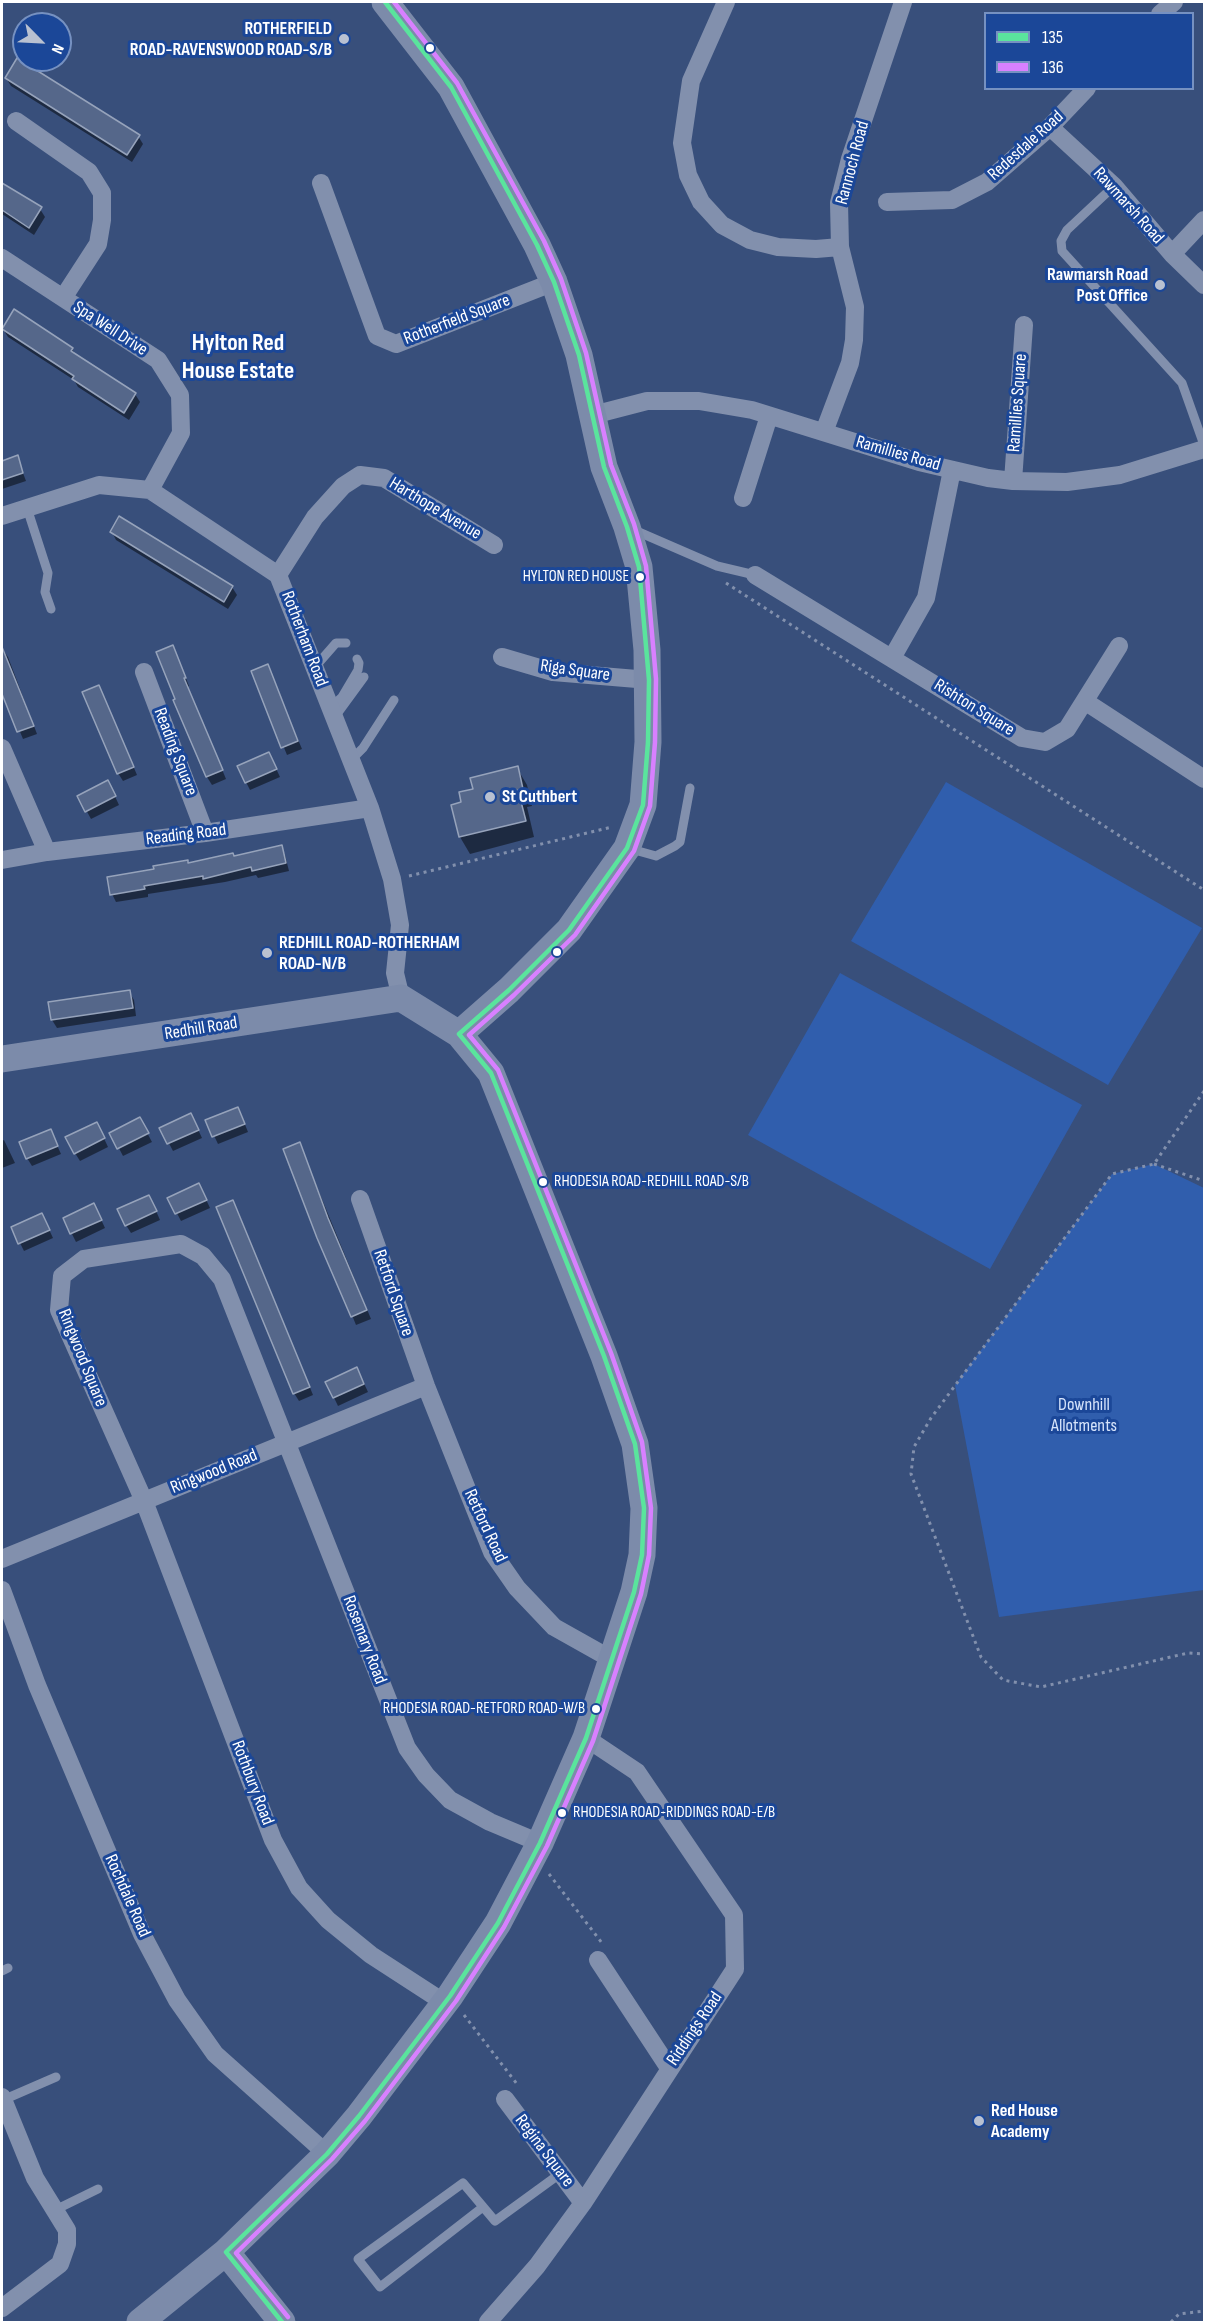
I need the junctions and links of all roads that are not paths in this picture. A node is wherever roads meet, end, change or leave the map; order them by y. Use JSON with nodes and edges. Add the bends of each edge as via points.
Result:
{"nodes":[{"id":1,"x":385,"y":2,"type":"edge"},
{"id":2,"x":726,"y":2,"type":"edge"},
{"id":3,"x":903,"y":2,"type":"edge"},
{"id":4,"x":1174,"y":2,"type":"edge"},
{"id":5,"x":1162,"y":12,"type":"edge"},
{"id":6,"x":1085,"y":90,"type":"edge"},
{"id":7,"x":16,"y":121,"type":"dead end"},
{"id":8,"x":1050,"y":127,"type":"junction"},
{"id":9,"x":321,"y":183,"type":"dead end"},
{"id":10,"x":1114,"y":186,"type":"junction"},
{"id":11,"x":887,"y":202,"type":"dead end"},
{"id":12,"x":1204,"y":220,"type":"edge"},
{"id":13,"x":840,"y":247,"type":"junction"},
{"id":14,"x":1172,"y":254,"type":"junction"},
{"id":15,"x":2,"y":258,"type":"edge"},
{"id":16,"x":554,"y":282,"type":"junction"},
{"id":17,"x":1204,"y":285,"type":"edge"},
{"id":18,"x":63,"y":298,"type":"junction"},
{"id":19,"x":1024,"y":325,"type":"dead end"},
{"id":20,"x":593,"y":416,"type":"junction"},
{"id":21,"x":769,"y":416,"type":"junction"},
{"id":22,"x":824,"y":432,"type":"junction"},
{"id":23,"x":1204,"y":447,"type":"edge"},
{"id":24,"x":952,"y":470,"type":"junction"},
{"id":25,"x":1013,"y":481,"type":"junction"},
{"id":26,"x":150,"y":490,"type":"junction"},
{"id":27,"x":743,"y":498,"type":"dead end"},
{"id":28,"x":27,"y":508,"type":"junction"},
{"id":29,"x":2,"y":516,"type":"edge"},
{"id":30,"x":627,"y":527,"type":"junction"},
{"id":31,"x":494,"y":545,"type":"dead end"},
{"id":32,"x":278,"y":575,"type":"junction"},
{"id":33,"x":755,"y":575,"type":"joint"},
{"id":34,"x":51,"y":609,"type":"dead end"},
{"id":35,"x":346,"y":643,"type":"dead end"},
{"id":36,"x":1119,"y":646,"type":"dead end"},
{"id":37,"x":502,"y":657,"type":"dead end"},
{"id":38,"x":892,"y":658,"type":"junction"},
{"id":39,"x":357,"y":659,"type":"dead end"},
{"id":40,"x":315,"y":667,"type":"junction"},
{"id":41,"x":144,"y":672,"type":"dead end"},
{"id":42,"x":364,"y":677,"type":"dead end"},
{"id":43,"x":649,"y":680,"type":"junction"},
{"id":44,"x":394,"y":700,"type":"dead end"},
{"id":45,"x":1086,"y":702,"type":"junction"},
{"id":46,"x":332,"y":713,"type":"junction"},
{"id":47,"x":2,"y":748,"type":"edge"},
{"id":48,"x":351,"y":760,"type":"junction"},
{"id":49,"x":1204,"y":779,"type":"edge"},
{"id":50,"x":690,"y":788,"type":"dead end"},
{"id":51,"x":369,"y":808,"type":"junction"},
{"id":52,"x":205,"y":833,"type":"junction"},
{"id":53,"x":627,"y":848,"type":"junction"},
{"id":54,"x":47,"y":852,"type":"junction"},
{"id":55,"x":2,"y":860,"type":"edge"},
{"id":56,"x":401,"y":998,"type":"junction"},
{"id":57,"x":459,"y":1034,"type":"junction"},
{"id":58,"x":2,"y":1059,"type":"edge"},
{"id":59,"x":360,"y":1199,"type":"dead end"},
{"id":60,"x":426,"y":1386,"type":"junction"},
{"id":61,"x":286,"y":1443,"type":"junction"},
{"id":62,"x":144,"y":1501,"type":"junction"},
{"id":63,"x":2,"y":1559,"type":"edge"},
{"id":64,"x":2,"y":1590,"type":"edge"},
{"id":65,"x":611,"y":1659,"type":"junction"},
{"id":66,"x":586,"y":1738,"type":"junction"},
{"id":67,"x":537,"y":1849,"type":"junction"},
{"id":68,"x":598,"y":1960,"type":"road end"},
{"id":69,"x":447,"y":2000,"type":"junction"},
{"id":70,"x":669,"y":2068,"type":"junction"},
{"id":71,"x":56,"y":2077,"type":"dead end"},
{"id":72,"x":2,"y":2099,"type":"edge"},
{"id":73,"x":505,"y":2099,"type":"road end"},
{"id":74,"x":327,"y":2154,"type":"junction"},
{"id":75,"x":561,"y":2173,"type":"junction"},
{"id":76,"x":98,"y":2189,"type":"dead end"},
{"id":77,"x":584,"y":2203,"type":"junction"},
{"id":78,"x":483,"y":2207,"type":"junction"},
{"id":79,"x":53,"y":2211,"type":"junction"},
{"id":80,"x":226,"y":2252,"type":"junction"},
{"id":81,"x":2,"y":2308,"type":"edge"},
{"id":82,"x":140,"y":2322,"type":"edge"},
{"id":83,"x":282,"y":2322,"type":"edge"},
{"id":84,"x":488,"y":2322,"type":"edge"}],
"edges":[{"from":1,"to":16,"type":"street","via":[[451,87]]},
{"from":2,"to":13,"type":"street","via":[[691,81],[682,144],[688,175],[701,202],[722,225],[750,240],[778,247]]},
{"from":3,"to":13,"type":"street","name":"Rannoch Road","via":[[850,159],[839,203]]},
{"from":4,"to":5,"type":"street"},
{"from":6,"to":8,"type":"street","name":"Redesdale Road"},
{"from":7,"to":18,"type":"street","via":[[89,172],[102,193],[98,244]]},
{"from":8,"to":10,"type":"street","name":"Rawmarsh Road"},
{"from":8,"to":11,"type":"street","name":"Redesdale Road","via":[[987,182],[952,200]]},
{"from":9,"to":16,"type":"street","name":"Rotherfield Square","via":[[377,336],[396,344]]},
{"from":10,"to":14,"type":"street","name":"Rawmarsh Road"},
{"from":10,"to":23,"type":"lane","via":[[1067,230],[1061,241],[1062,251],[1182,383]]},
{"from":12,"to":14,"type":"street"},
{"from":13,"to":22,"type":"street","name":"Rannoch Road","via":[[855,307],[854,340],[850,363]]},
{"from":14,"to":17,"type":"street","name":"Rawmarsh Road"},
{"from":15,"to":18,"type":"street","name":"Spa Well Drive"},
{"from":16,"to":20,"type":"street","via":[[579,355]]},
{"from":18,"to":26,"type":"street","name":"Spa Well Drive","via":[[158,360],[180,395],[181,433]]},
{"from":19,"to":25,"type":"street","name":"Ramillies Square"},
{"from":20,"to":21,"type":"street","name":"Ramillies Road","via":[[647,401],[699,401]]},
{"from":20,"to":30,"type":"street","via":[[604,467]]},
{"from":21,"to":22,"type":"street","name":"Ramillies Road"},
{"from":21,"to":27,"type":"street"},
{"from":22,"to":24,"type":"street","name":"Ramillies Road"},
{"from":23,"to":25,"type":"street","name":"Ramillies Road","via":[[1120,475],[1067,482]]},
{"from":24,"to":25,"type":"street","name":"Ramillies Road"},
{"from":24,"to":38,"type":"street","via":[[926,598]]},
{"from":26,"to":28,"type":"street","name":"Rotherham Road","via":[[99,485]]},
{"from":26,"to":32,"type":"street","name":"Rotherham Road"},
{"from":28,"to":29,"type":"street","name":"Rotherham Road"},
{"from":28,"to":34,"type":"lane","via":[[48,573],[45,592]]},
{"from":30,"to":33,"type":"lane","via":[[717,567]]},
{"from":30,"to":43,"type":"street","via":[[639,567]]},
{"from":31,"to":32,"type":"street","name":"Harthope Avenue","via":[[384,477],[360,475],[343,486],[315,517]]},
{"from":32,"to":40,"type":"street","name":"Rotherham Road"},
{"from":33,"to":38,"type":"street","name":"Rishton Square"},
{"from":35,"to":40,"type":"lane","via":[[336,642]]},
{"from":36,"to":45,"type":"street","name":"Rishton Square"},
{"from":37,"to":43,"type":"street","name":"Riga Square","via":[[553,672]]},
{"from":38,"to":45,"type":"street","name":"Rishton Square","via":[[1022,738],[1045,742],[1067,729]]},
{"from":39,"to":46,"type":"lane","via":[[358,670]]},
{"from":40,"to":46,"type":"street","name":"Rotherham Road"},
{"from":41,"to":52,"type":"street","name":"Reading Square"},
{"from":42,"to":46,"type":"lane"},
{"from":43,"to":53,"type":"street","via":[[643,805]]},
{"from":44,"to":48,"type":"lane"},
{"from":45,"to":49,"type":"street"},
{"from":46,"to":48,"type":"street","name":"Rotherham Road"},
{"from":47,"to":54,"type":"street"},
{"from":48,"to":51,"type":"street","name":"Rotherham Road"},
{"from":50,"to":53,"type":"lane","via":[[680,842],[656,855]]},
{"from":51,"to":52,"type":"street","name":"Reading Road"},
{"from":51,"to":56,"type":"street","name":"Rotherham Road","via":[[392,879],[400,925],[395,973]]},
{"from":52,"to":54,"type":"street","name":"Reading Road"},
{"from":53,"to":57,"type":"street","via":[[569,930]]},
{"from":54,"to":55,"type":"street","name":"Reading Road"},
{"from":56,"to":57,"type":"street"},
{"from":56,"to":58,"type":"street","name":"Redhill Road"},
{"from":57,"to":65,"type":"street","via":[[491,1073],[635,1444],[644,1508],[642,1555]]},
{"from":59,"to":60,"type":"street","name":"Retford Square"},
{"from":60,"to":61,"type":"street","name":"Ringwood Road"},
{"from":60,"to":65,"type":"street","name":"Retford Road","via":[[492,1552],[517,1588],[554,1627]]},
{"from":61,"to":62,"type":"street","name":"Ringwood Road"},
{"from":61,"to":62,"type":"street","name":"Ringwood Square","via":[[222,1279],[203,1256],[181,1244],[84,1259],[62,1276],[59,1310]]},
{"from":61,"to":67,"type":"street","name":"Rosemary Road","via":[[407,1748],[450,1800]]},
{"from":62,"to":63,"type":"street","name":"Ringwood Road"},
{"from":62,"to":69,"type":"street","name":"Rothbury Road","via":[[273,1840],[299,1888],[328,1920],[371,1955]]},
{"from":64,"to":74,"type":"street","name":"Rochdale Road","via":[[37,1685],[138,1924],[177,2000],[215,2054]]},
{"from":65,"to":66,"type":"street"},
{"from":66,"to":67,"type":"street"},
{"from":66,"to":70,"type":"street","name":"Riddings Road","via":[[637,1772],[734,1915],[735,1969]]},
{"from":67,"to":69,"type":"street","via":[[498,1923]]},
{"from":68,"to":70,"type":"street"},
{"from":69,"to":74,"type":"street"},
{"from":70,"to":77,"type":"street","name":"Riddings Road"},
{"from":71,"to":72,"type":"lane"},
{"from":72,"to":79,"type":"street"},
{"from":73,"to":75,"type":"street","name":"Regina Square"},
{"from":74,"to":80,"type":"street"},
{"from":75,"to":77,"type":"street","name":"Regina Square"},
{"from":75,"to":78,"type":"lane","via":[[495,2221]]},
{"from":76,"to":79,"type":"lane"},
{"from":77,"to":84,"type":"street","name":"Riddings Road"},
{"from":78,"to":78,"type":"lane","via":[[464,2182],[358,2259],[380,2287]]},
{"from":79,"to":81,"type":"street","via":[[66,2230],[60,2264]]},
{"from":80,"to":82,"type":"street"},
{"from":80,"to":83,"type":"street"}]}
